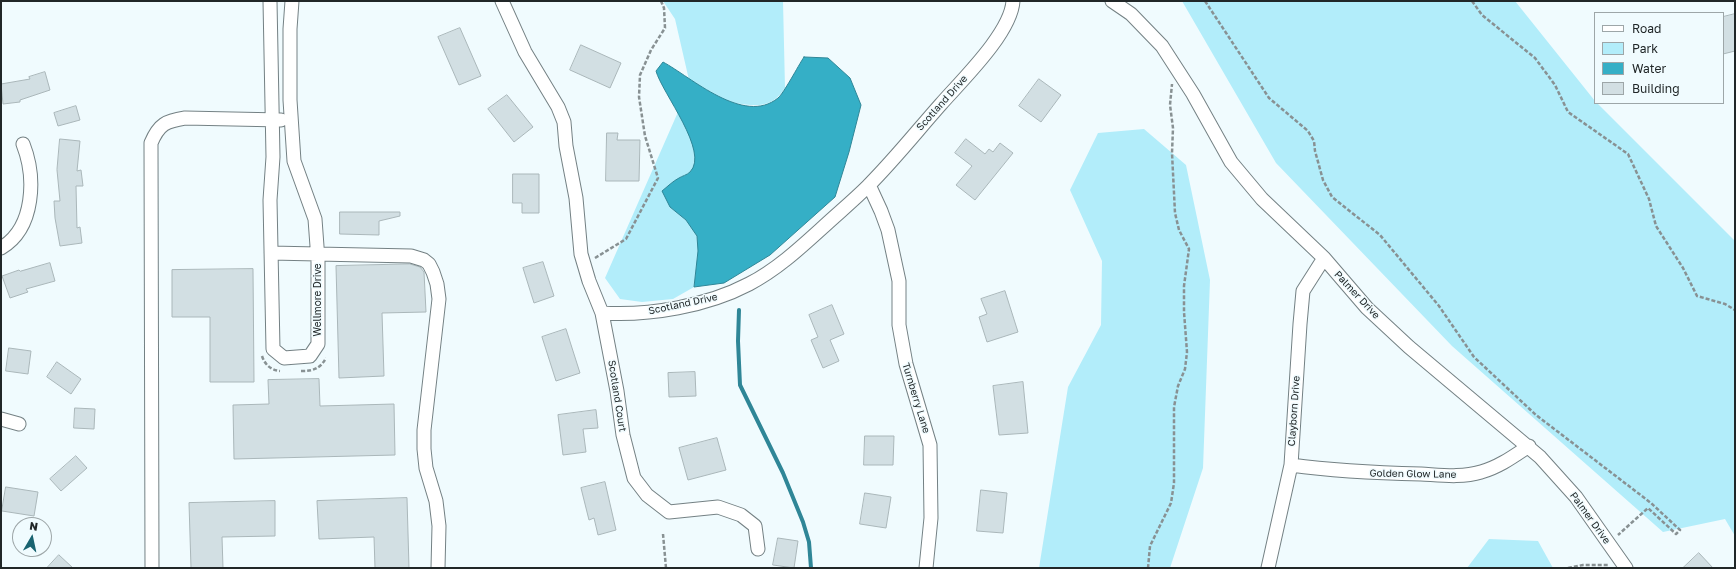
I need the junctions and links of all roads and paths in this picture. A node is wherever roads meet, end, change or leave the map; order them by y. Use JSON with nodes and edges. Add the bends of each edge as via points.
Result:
{"nodes":[{"id":1,"x":270,"y":1,"type":"edge"},
{"id":2,"x":292,"y":1,"type":"edge"},
{"id":3,"x":502,"y":1,"type":"edge"},
{"id":4,"x":661,"y":1,"type":"edge"},
{"id":5,"x":1012,"y":1,"type":"edge"},
{"id":6,"x":1112,"y":1,"type":"edge"},
{"id":7,"x":1205,"y":1,"type":"edge"},
{"id":8,"x":1472,"y":1,"type":"edge"},
{"id":9,"x":1176,"y":67,"type":"junction"},
{"id":10,"x":272,"y":119,"type":"junction"},
{"id":11,"x":291,"y":120,"type":"junction"},
{"id":12,"x":23,"y":144,"type":"dead end"},
{"id":13,"x":869,"y":185,"type":"junction"},
{"id":14,"x":1,"y":248,"type":"edge"},
{"id":15,"x":271,"y":254,"type":"junction"},
{"id":16,"x":318,"y":255,"type":"junction"},
{"id":17,"x":1324,"y":258,"type":"junction"},
{"id":18,"x":584,"y":263,"type":"junction"},
{"id":19,"x":1735,"y":310,"type":"edge"},
{"id":20,"x":602,"y":313,"type":"junction"},
{"id":21,"x":1,"y":419,"type":"edge"},
{"id":22,"x":19,"y":424,"type":"dead end"},
{"id":23,"x":1529,"y":446,"type":"junction"},
{"id":24,"x":1290,"y":465,"type":"junction"},
{"id":25,"x":664,"y":534,"type":"dead end"},
{"id":26,"x":758,"y":549,"type":"dead end"},
{"id":27,"x":1615,"y":552,"type":"junction"},
{"id":28,"x":152,"y":568,"type":"edge"},
{"id":29,"x":438,"y":568,"type":"edge"},
{"id":30,"x":666,"y":568,"type":"edge"},
{"id":31,"x":926,"y":568,"type":"edge"},
{"id":32,"x":1148,"y":568,"type":"edge"},
{"id":33,"x":1268,"y":568,"type":"edge"},
{"id":34,"x":1568,"y":568,"type":"edge"},
{"id":35,"x":1626,"y":568,"type":"edge"}],
"edges":[{"from":1,"to":10,"type":"street","name":"Wellmore Drive"},
{"from":2,"to":11,"type":"street","name":"Wellmore Drive"},
{"from":3,"to":18,"type":"street","via":[[525,52],[558,107],[564,122]]},
{"from":4,"to":18,"type":"path","via":[[665,28],[651,50],[640,76],[639,97],[645,136],[658,178],[626,239]]},
{"from":5,"to":13,"type":"street","name":"Scotland Drive","via":[[1009,17],[978,62]]},
{"from":6,"to":9,"type":"street","name":"Palmer Drive","via":[[1131,14],[1151,33]]},
{"from":7,"to":27,"type":"path","via":[[1269,98],[1308,131],[1314,141],[1323,180],[1332,197],[1380,235],[1439,306],[1474,357],[1536,415],[1680,530],[1676,534],[1648,508],[1617,535]]},
{"from":8,"to":19,"type":"path","via":[[1482,15],[1535,58],[1555,85],[1568,112],[1628,154],[1648,199],[1656,226],[1683,268],[1697,296],[1725,304]]},
{"from":9,"to":17,"type":"street","name":"Palmer Drive","via":[[1241,175],[1262,199]]},
{"from":9,"to":32,"type":"path","via":[[1172,78],[1170,105],[1176,218],[1189,249],[1184,286],[1187,352],[1185,370],[1178,386],[1174,407],[1174,483],[1171,503],[1150,546]]},
{"from":10,"to":11,"type":"street"},
{"from":10,"to":15,"type":"street","name":"Wellmore Drive"},
{"from":10,"to":28,"type":"street","via":[[171,120],[163,124],[151,142]]},
{"from":11,"to":16,"type":"street","name":"Wellmore Drive","via":[[294,161],[315,219]]},
{"from":12,"to":14,"type":"street","via":[[31,180],[28,204],[23,224],[17,234]]},
{"from":13,"to":20,"type":"street","name":"Scotland Drive","via":[[772,270],[730,293],[715,299],[656,311]]},
{"from":13,"to":31,"type":"street","name":"Turnberry Lane","via":[[888,230],[899,281],[899,325],[906,364],[930,445],[931,518]]},
{"from":15,"to":16,"type":"street"},
{"from":15,"to":16,"type":"street","name":"Wellmore Drive","via":[[273,349],[284,358],[310,356],[318,344]]},
{"from":16,"to":29,"type":"street","via":[[411,256],[424,260],[433,272],[439,299],[424,450],[439,526]]},
{"from":17,"to":23,"type":"street","name":"Palmer Drive","via":[[1367,308],[1409,347]]},
{"from":17,"to":24,"type":"street","name":"Clayborn Drive","via":[[1303,291]]},
{"from":18,"to":20,"type":"street"},
{"from":20,"to":26,"type":"street","name":"Scotland Court","via":[[623,435],[634,478],[647,495],[669,512],[718,507],[741,515],[755,526]]},
{"from":21,"to":22,"type":"street"},
{"from":23,"to":24,"type":"street","name":"Golden Glow Lane","via":[[1508,460],[1481,472],[1459,475],[1370,473]]},
{"from":23,"to":27,"type":"street","name":"Palmer Drive","via":[[1576,496]]},
{"from":24,"to":33,"type":"street","name":"Clayborn Drive"},
{"from":25,"to":30,"type":"path"},
{"from":27,"to":34,"type":"path","via":[[1612,565]]},
{"from":27,"to":35,"type":"street","name":"Palmer Drive"}]}
